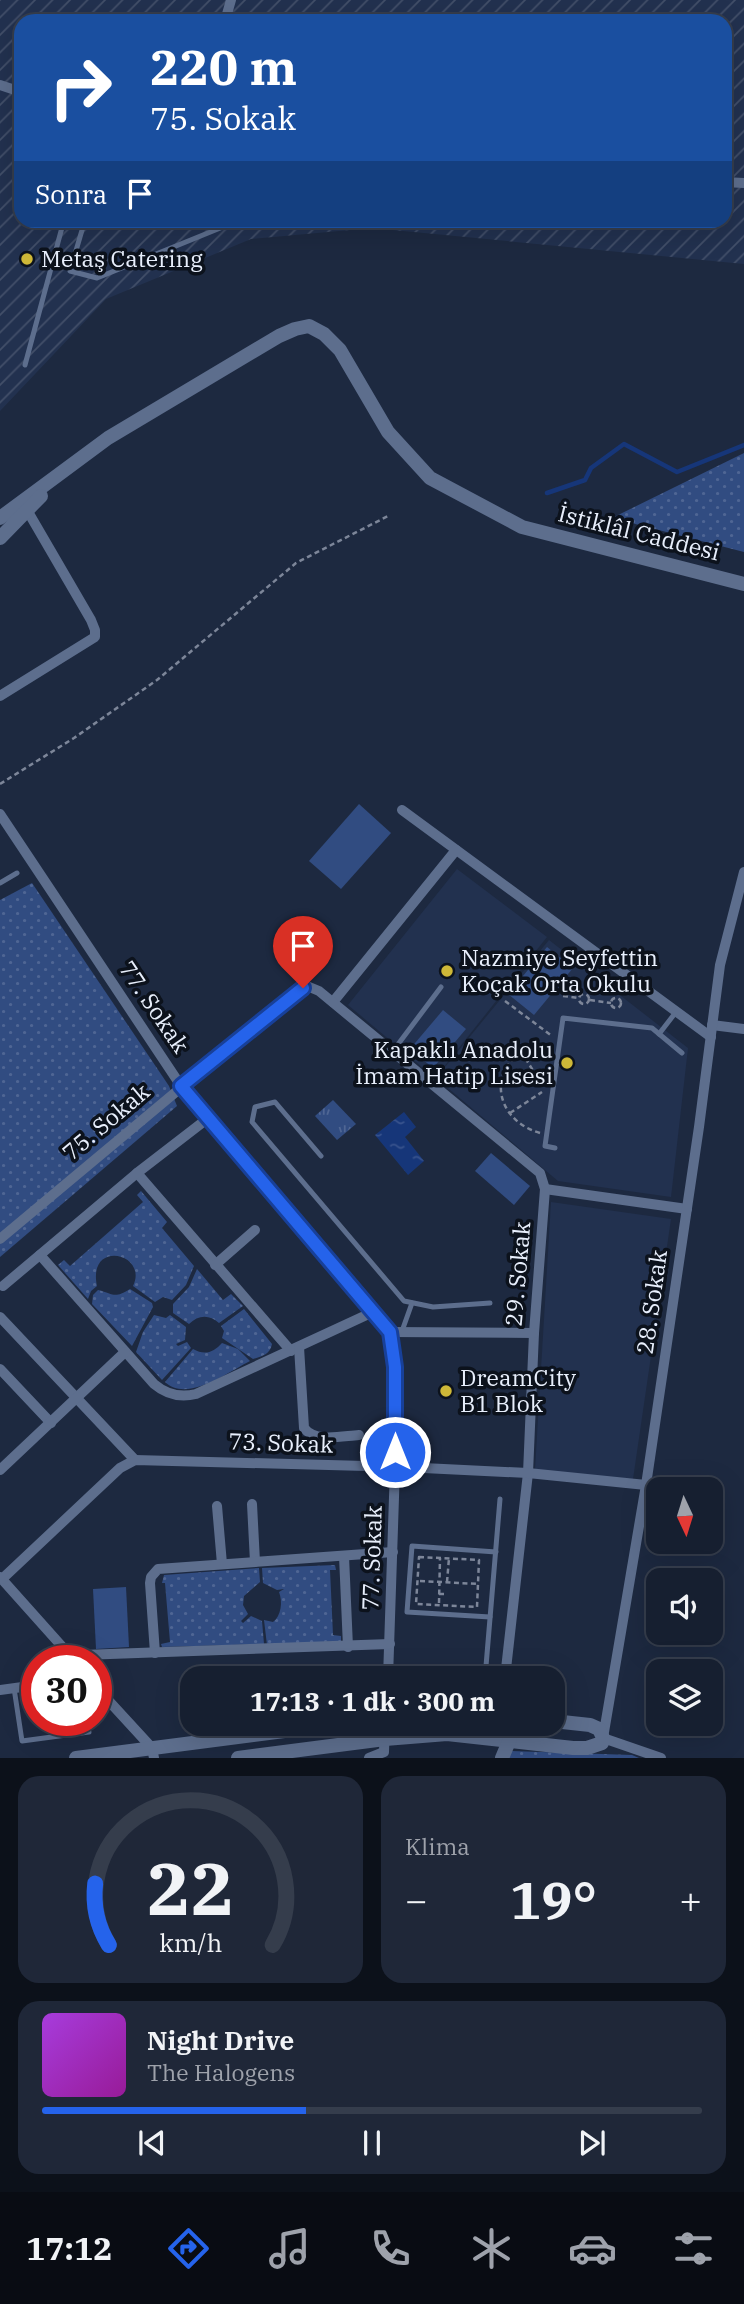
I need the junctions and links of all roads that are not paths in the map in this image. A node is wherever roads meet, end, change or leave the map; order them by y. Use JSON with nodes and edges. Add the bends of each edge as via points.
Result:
{"nodes":[{"id":1,"x":62,"y":228,"type":"edge"},
{"id":2,"x":83,"y":228,"type":"edge"},
{"id":3,"x":220,"y":228,"type":"edge"},
{"id":4,"x":25,"y":365,"type":"dead end"},
{"id":5,"x":82,"y":456,"type":"junction"},
{"id":6,"x":27,"y":510,"type":"junction"},
{"id":7,"x":0,"y":518,"type":"edge"},
{"id":8,"x":0,"y":538,"type":"edge"},
{"id":9,"x":744,"y":584,"type":"edge"},
{"id":10,"x":0,"y":696,"type":"edge"},
{"id":11,"x":402,"y":810,"type":"dead end"},
{"id":12,"x":0,"y":814,"type":"edge"},
{"id":13,"x":456,"y":850,"type":"junction"},
{"id":14,"x":744,"y":872,"type":"edge"},
{"id":15,"x":17,"y":873,"type":"dead end"},
{"id":16,"x":0,"y":883,"type":"edge"},
{"id":17,"x":441,"y":987,"type":"dead end"},
{"id":18,"x":333,"y":1002,"type":"junction"},
{"id":19,"x":676,"y":1012,"type":"junction"},
{"id":20,"x":712,"y":1025,"type":"junction"},
{"id":21,"x":744,"y":1029,"type":"edge"},
{"id":22,"x":659,"y":1034,"type":"junction"},
{"id":23,"x":710,"y":1037,"type":"junction"},
{"id":24,"x":393,"y":1051,"type":"junction"},
{"id":25,"x":682,"y":1053,"type":"dead end"},
{"id":26,"x":181,"y":1086,"type":"junction"},
{"id":27,"x":207,"y":1119,"type":"junction"},
{"id":28,"x":555,"y":1148,"type":"dead end"},
{"id":29,"x":321,"y":1156,"type":"dead end"},
{"id":30,"x":137,"y":1174,"type":"junction"},
{"id":31,"x":545,"y":1189,"type":"junction"},
{"id":32,"x":687,"y":1209,"type":"junction"},
{"id":33,"x":255,"y":1230,"type":"dead end"},
{"id":34,"x":0,"y":1240,"type":"edge"},
{"id":35,"x":40,"y":1255,"type":"junction"},
{"id":36,"x":215,"y":1265,"type":"junction"},
{"id":37,"x":3,"y":1286,"type":"dead end"},
{"id":38,"x":412,"y":1303,"type":"junction"},
{"id":39,"x":489,"y":1303,"type":"dead end"},
{"id":40,"x":373,"y":1312,"type":"junction"},
{"id":41,"x":0,"y":1317,"type":"edge"},
{"id":42,"x":396,"y":1333,"type":"junction"},
{"id":43,"x":534,"y":1333,"type":"junction"},
{"id":44,"x":295,"y":1349,"type":"junction"},
{"id":45,"x":125,"y":1352,"type":"junction"},
{"id":46,"x":0,"y":1369,"type":"edge"},
{"id":47,"x":75,"y":1398,"type":"junction"},
{"id":48,"x":51,"y":1423,"type":"junction"},
{"id":49,"x":359,"y":1435,"type":"dead end"},
{"id":50,"x":135,"y":1460,"type":"junction"},
{"id":51,"x":395,"y":1467,"type":"junction"},
{"id":52,"x":0,"y":1470,"type":"edge"},
{"id":53,"x":528,"y":1474,"type":"junction"},
{"id":54,"x":647,"y":1477,"type":"edge"},
{"id":55,"x":646,"y":1485,"type":"joint"},
{"id":56,"x":500,"y":1499,"type":"dead end"},
{"id":57,"x":252,"y":1504,"type":"dead end"},
{"id":58,"x":217,"y":1506,"type":"dead end"},
{"id":59,"x":393,"y":1552,"type":"junction"},
{"id":60,"x":496,"y":1552,"type":"junction"},
{"id":61,"x":344,"y":1556,"type":"junction"},
{"id":62,"x":255,"y":1562,"type":"junction"},
{"id":63,"x":222,"y":1564,"type":"junction"},
{"id":64,"x":1,"y":1578,"type":"edge"},
{"id":65,"x":391,"y":1610,"type":"junction"},
{"id":66,"x":407,"y":1612,"type":"junction"},
{"id":67,"x":490,"y":1618,"type":"junction"},
{"id":68,"x":390,"y":1644,"type":"junction"},
{"id":69,"x":61,"y":1645,"type":"edge"},
{"id":70,"x":348,"y":1647,"type":"junction"},
{"id":71,"x":155,"y":1653,"type":"junction"},
{"id":72,"x":112,"y":1654,"type":"edge"},
{"id":73,"x":389,"y":1666,"type":"edge"},
{"id":74,"x":486,"y":1666,"type":"edge"},
{"id":75,"x":506,"y":1666,"type":"edge"},
{"id":76,"x":21,"y":1687,"type":"edge"},
{"id":77,"x":14,"y":1688,"type":"junction"},
{"id":78,"x":0,"y":1690,"type":"edge"},
{"id":79,"x":112,"y":1706,"type":"edge"},
{"id":80,"x":565,"y":1722,"type":"edge"},
{"id":81,"x":21,"y":1734,"type":"edge"},
{"id":82,"x":21,"y":1736,"type":"edge"},
{"id":83,"x":59,"y":1736,"type":"edge"},
{"id":84,"x":262,"y":1736,"type":"edge"},
{"id":85,"x":385,"y":1736,"type":"edge"},
{"id":86,"x":603,"y":1738,"type":"junction"},
{"id":87,"x":385,"y":1740,"type":"junction"},
{"id":88,"x":510,"y":1740,"type":"junction"},
{"id":89,"x":153,"y":1753,"type":"edge"},
{"id":90,"x":76,"y":1758,"type":"edge"},
{"id":91,"x":238,"y":1758,"type":"edge"},
{"id":92,"x":369,"y":1758,"type":"edge"},
{"id":93,"x":502,"y":1758,"type":"edge"},
{"id":94,"x":661,"y":1758,"type":"edge"}],
"edges":[{"from":1,"to":4,"type":"lane"},
{"from":2,"to":3,"type":"lane","via":[[70,271],[97,278]]},
{"from":5,"to":6,"type":"street"},
{"from":5,"to":7,"type":"street"},
{"from":5,"to":9,"type":"street","name":"İstiklâl Caddesi","via":[[279,336],[309,326],[340,350],[388,432],[430,478],[522,527]]},
{"from":6,"to":8,"type":"street"},
{"from":6,"to":10,"type":"street","via":[[91,620],[94,637]]},
{"from":11,"to":13,"type":"street"},
{"from":12,"to":26,"type":"street","name":"77. Sokak"},
{"from":13,"to":18,"type":"street"},
{"from":13,"to":19,"type":"street"},
{"from":14,"to":20,"type":"street","name":"28. Sokak","via":[[720,965]]},
{"from":15,"to":16,"type":"lane"},
{"from":17,"to":24,"type":"lane"},
{"from":18,"to":24,"type":"street"},
{"from":18,"to":26,"type":"street","name":"75. Sokak","via":[[316,988],[298,990]]},
{"from":19,"to":22,"type":"lane"},
{"from":19,"to":23,"type":"street"},
{"from":20,"to":21,"type":"street"},
{"from":20,"to":23,"type":"street","name":"28. Sokak"},
{"from":22,"to":25,"type":"lane"},
{"from":22,"to":28,"type":"lane","via":[[652,1028],[564,1018],[545,1146]]},
{"from":23,"to":32,"type":"street","name":"28. Sokak"},
{"from":24,"to":31,"type":"street","via":[[540,1173]]},
{"from":26,"to":27,"type":"street","name":"77. Sokak"},
{"from":26,"to":34,"type":"street","name":"75. Sokak"},
{"from":27,"to":30,"type":"street"},
{"from":27,"to":40,"type":"street","name":"77. Sokak"},
{"from":29,"to":38,"type":"lane","via":[[275,1102],[255,1107],[252,1122],[404,1301]]},
{"from":30,"to":35,"type":"street"},
{"from":30,"to":36,"type":"street"},
{"from":31,"to":32,"type":"street"},
{"from":31,"to":43,"type":"street","name":"29. Sokak"},
{"from":32,"to":54,"type":"street","name":"28. Sokak"},
{"from":33,"to":36,"type":"street"},
{"from":35,"to":37,"type":"street"},
{"from":35,"to":45,"type":"street"},
{"from":36,"to":44,"type":"street"},
{"from":38,"to":39,"type":"lane","via":[[433,1307]]},
{"from":38,"to":42,"type":"lane"},
{"from":40,"to":42,"type":"street","name":"77. Sokak"},
{"from":40,"to":44,"type":"street"},
{"from":41,"to":47,"type":"street"},
{"from":42,"to":43,"type":"street"},
{"from":42,"to":51,"type":"street","name":"77. Sokak"},
{"from":43,"to":53,"type":"street","name":"29. Sokak"},
{"from":44,"to":45,"type":"street","via":[[196,1394],[182,1396],[159,1388]]},
{"from":44,"to":49,"type":"street","via":[[306,1432],[315,1437]]},
{"from":45,"to":47,"type":"street"},
{"from":46,"to":48,"type":"street"},
{"from":47,"to":48,"type":"street"},
{"from":47,"to":50,"type":"street"},
{"from":48,"to":52,"type":"street"},
{"from":50,"to":51,"type":"street","name":"73. Sokak"},
{"from":50,"to":64,"type":"street","via":[[120,1468]]},
{"from":51,"to":53,"type":"street","name":"73. Sokak"},
{"from":51,"to":59,"type":"street","name":"77. Sokak"},
{"from":53,"to":55,"type":"street","name":"73. Sokak"},
{"from":53,"to":75,"type":"street","name":"29. Sokak"},
{"from":55,"to":86,"type":"street","name":"28. Sokak"},
{"from":56,"to":60,"type":"lane"},
{"from":57,"to":62,"type":"street"},
{"from":58,"to":63,"type":"street"},
{"from":59,"to":61,"type":"street"},
{"from":59,"to":65,"type":"street","name":"77. Sokak"},
{"from":60,"to":66,"type":"lane","via":[[412,1546]]},
{"from":60,"to":67,"type":"lane"},
{"from":61,"to":62,"type":"street"},
{"from":61,"to":70,"type":"street"},
{"from":62,"to":63,"type":"street"},
{"from":63,"to":71,"type":"street","via":[[154,1573],[150,1583]]},
{"from":64,"to":69,"type":"street"},
{"from":65,"to":66,"type":"lane"},
{"from":65,"to":68,"type":"street","name":"77. Sokak"},
{"from":66,"to":67,"type":"lane"},
{"from":67,"to":74,"type":"lane"},
{"from":68,"to":70,"type":"street"},
{"from":68,"to":73,"type":"street","name":"77. Sokak"},
{"from":70,"to":71,"type":"street"},
{"from":71,"to":72,"type":"street"},
{"from":76,"to":77,"type":"street"},
{"from":77,"to":78,"type":"street"},
{"from":77,"to":81,"type":"lane"},
{"from":79,"to":89,"type":"street"},
{"from":80,"to":86,"type":"street","via":[[590,1725],[599,1729]]},
{"from":82,"to":83,"type":"lane","via":[[22,1741]]},
{"from":84,"to":89,"type":"street"},
{"from":85,"to":87,"type":"street"},
{"from":86,"to":88,"type":"street","via":[[602,1743],[587,1748]]},
{"from":86,"to":94,"type":"street"},
{"from":87,"to":88,"type":"street","via":[[447,1734]]},
{"from":87,"to":91,"type":"street"},
{"from":87,"to":92,"type":"street","via":[[384,1752]]},
{"from":88,"to":93,"type":"street"},
{"from":89,"to":90,"type":"street"}]}
